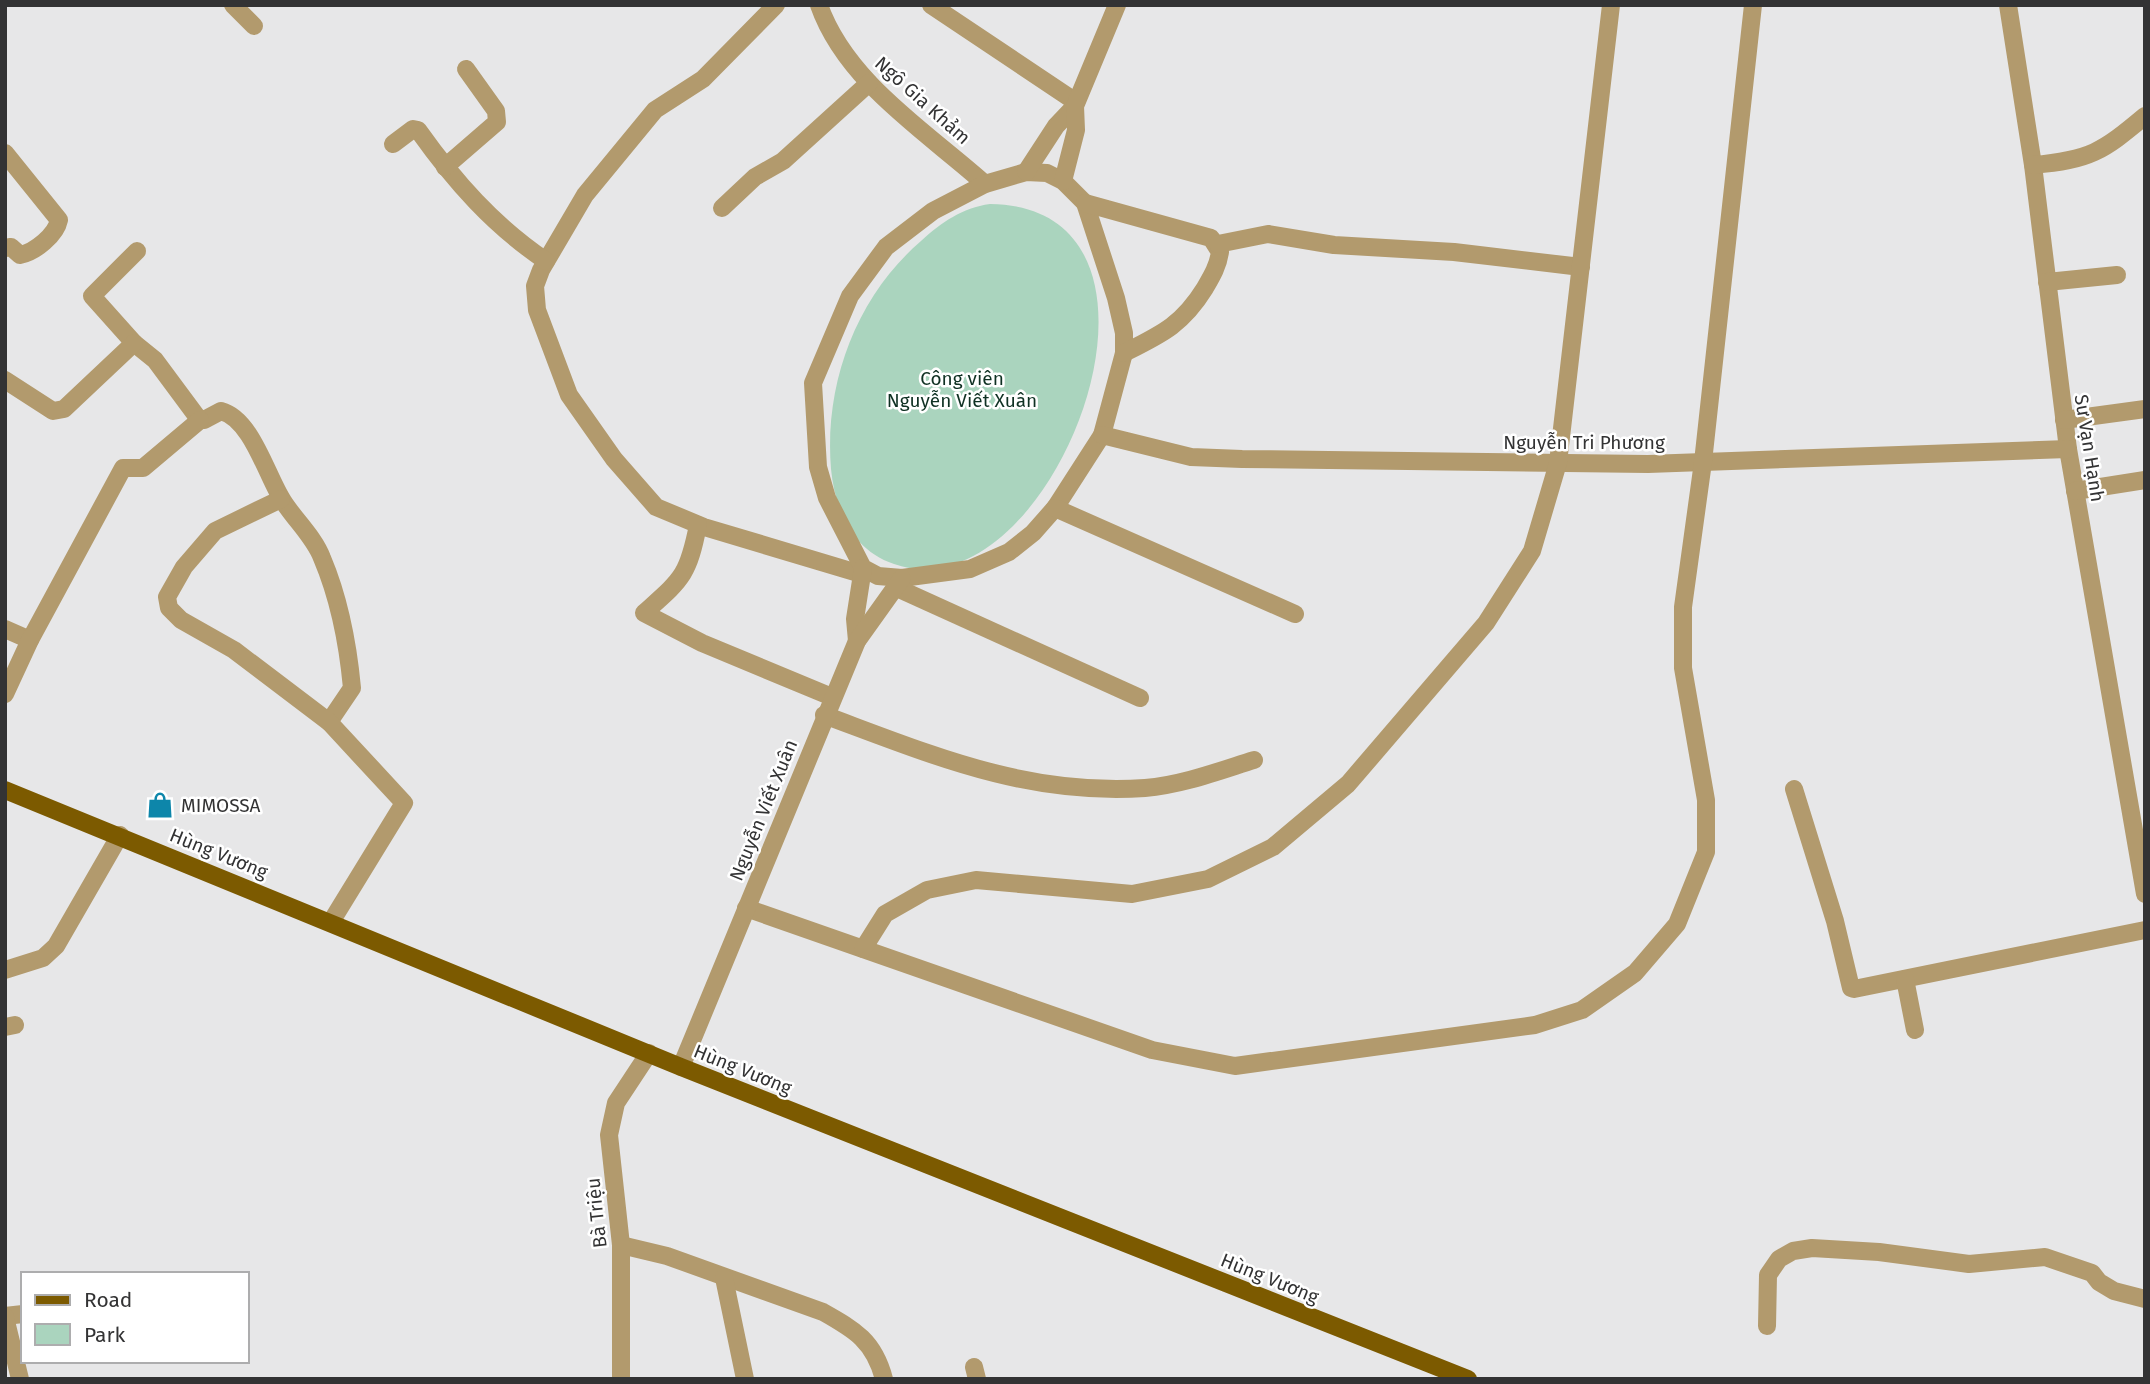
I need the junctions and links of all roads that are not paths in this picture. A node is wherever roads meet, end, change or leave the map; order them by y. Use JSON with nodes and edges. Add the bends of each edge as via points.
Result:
{"nodes":[{"id":1,"x":233,"y":5,"type":"edge"},
{"id":2,"x":776,"y":5,"type":"edge"},
{"id":3,"x":819,"y":5,"type":"edge"},
{"id":4,"x":931,"y":5,"type":"edge"},
{"id":5,"x":1117,"y":5,"type":"edge"},
{"id":6,"x":1611,"y":5,"type":"edge"},
{"id":7,"x":1752,"y":5,"type":"edge"},
{"id":8,"x":2008,"y":5,"type":"edge"},
{"id":9,"x":254,"y":26,"type":"dead end"},
{"id":10,"x":467,"y":69,"type":"dead end"},
{"id":11,"x":869,"y":83,"type":"junction"},
{"id":12,"x":1076,"y":104,"type":"junction"},
{"id":13,"x":2145,"y":116,"type":"edge"},
{"id":14,"x":393,"y":144,"type":"dead end"},
{"id":15,"x":5,"y":153,"type":"edge"},
{"id":16,"x":2033,"y":165,"type":"junction"},
{"id":17,"x":444,"y":167,"type":"junction"},
{"id":18,"x":1026,"y":172,"type":"junction"},
{"id":19,"x":1063,"y":181,"type":"junction"},
{"id":20,"x":985,"y":184,"type":"junction"},
{"id":21,"x":1085,"y":203,"type":"junction"},
{"id":22,"x":722,"y":208,"type":"dead end"},
{"id":23,"x":1218,"y":244,"type":"junction"},
{"id":24,"x":5,"y":248,"type":"edge"},
{"id":25,"x":137,"y":251,"type":"dead end"},
{"id":26,"x":546,"y":261,"type":"junction"},
{"id":27,"x":1581,"y":267,"type":"junction"},
{"id":28,"x":2117,"y":275,"type":"dead end"},
{"id":29,"x":2047,"y":282,"type":"junction"},
{"id":30,"x":134,"y":343,"type":"junction"},
{"id":31,"x":1124,"y":353,"type":"junction"},
{"id":32,"x":5,"y":380,"type":"edge"},
{"id":33,"x":2145,"y":409,"type":"edge"},
{"id":34,"x":200,"y":420,"type":"junction"},
{"id":35,"x":2064,"y":420,"type":"junction"},
{"id":36,"x":1102,"y":435,"type":"junction"},
{"id":37,"x":2068,"y":449,"type":"junction"},
{"id":38,"x":1703,"y":462,"type":"junction"},
{"id":39,"x":1558,"y":463,"type":"junction"},
{"id":40,"x":2145,"y":480,"type":"edge"},
{"id":41,"x":2075,"y":491,"type":"junction"},
{"id":42,"x":281,"y":499,"type":"junction"},
{"id":43,"x":1055,"y":508,"type":"junction"},
{"id":44,"x":698,"y":524,"type":"junction"},
{"id":45,"x":862,"y":571,"type":"junction"},
{"id":46,"x":900,"y":583,"type":"junction"},
{"id":47,"x":1295,"y":614,"type":"dead end"},
{"id":48,"x":5,"y":629,"type":"edge"},
{"id":49,"x":30,"y":640,"type":"junction"},
{"id":50,"x":857,"y":641,"type":"junction"},
{"id":51,"x":5,"y":694,"type":"edge"},
{"id":52,"x":832,"y":697,"type":"junction"},
{"id":53,"x":1140,"y":698,"type":"dead end"},
{"id":54,"x":824,"y":715,"type":"junction"},
{"id":55,"x":329,"y":722,"type":"junction"},
{"id":56,"x":1254,"y":760,"type":"dead end"},
{"id":57,"x":1794,"y":789,"type":"dead end"},
{"id":58,"x":5,"y":790,"type":"edge"},
{"id":59,"x":120,"y":835,"type":"junction"},
{"id":60,"x":2145,"y":894,"type":"edge"},
{"id":61,"x":746,"y":908,"type":"junction"},
{"id":62,"x":331,"y":922,"type":"junction"},
{"id":63,"x":2145,"y":930,"type":"edge"},
{"id":64,"x":863,"y":949,"type":"junction"},
{"id":65,"x":5,"y":970,"type":"edge"},
{"id":66,"x":1905,"y":979,"type":"junction"},
{"id":67,"x":1914,"y":1030,"type":"dead end"},
{"id":68,"x":649,"y":1053,"type":"junction"},
{"id":69,"x":681,"y":1067,"type":"junction"},
{"id":70,"x":621,"y":1245,"type":"junction"},
{"id":71,"x":724,"y":1278,"type":"junction"},
{"id":72,"x":2145,"y":1299,"type":"edge"},
{"id":73,"x":5,"y":1317,"type":"edge"},
{"id":74,"x":1767,"y":1326,"type":"dead end"},
{"id":75,"x":20,"y":1379,"type":"edge"},
{"id":76,"x":621,"y":1379,"type":"edge"},
{"id":77,"x":745,"y":1379,"type":"edge"},
{"id":78,"x":884,"y":1379,"type":"edge"},
{"id":79,"x":1468,"y":1379,"type":"edge"}],
"edges":[{"from":1,"to":9,"type":"street"},
{"from":2,"to":26,"type":"street","via":[[703,79],[648,117],[585,195]]},
{"from":3,"to":11,"type":"street","name":"Ngô Gia Khảm","via":[[836,39]]},
{"from":4,"to":12,"type":"street"},
{"from":5,"to":12,"type":"street"},
{"from":6,"to":27,"type":"street"},
{"from":7,"to":38,"type":"street"},
{"from":8,"to":16,"type":"street","name":"Sư Vạn Hạnh"},
{"from":10,"to":17,"type":"street","via":[[496,111],[497,122]]},
{"from":11,"to":20,"type":"street","name":"Ngô Gia Khảm"},
{"from":11,"to":22,"type":"street","via":[[783,161],[755,177]]},
{"from":12,"to":18,"type":"street","via":[[1062,117]]},
{"from":12,"to":19,"type":"street","via":[[1076,130]]},
{"from":13,"to":16,"type":"street","via":[[2107,148],[2071,162]]},
{"from":14,"to":17,"type":"street","via":[[415,129]]},
{"from":15,"to":24,"type":"street","via":[[60,220],[46,241],[25,254]]},
{"from":16,"to":29,"type":"street","name":"Sư Vạn Hạnh"},
{"from":17,"to":26,"type":"street","via":[[489,216]]},
{"from":18,"to":19,"type":"street","via":[[1047,173]]},
{"from":18,"to":20,"type":"street"},
{"from":19,"to":21,"type":"street"},
{"from":20,"to":45,"type":"street","via":[[933,211],[886,247],[850,296],[813,383],[818,467],[827,498]]},
{"from":21,"to":23,"type":"street","via":[[1199,234]]},
{"from":21,"to":31,"type":"street","via":[[1116,298]]},
{"from":23,"to":27,"type":"street","via":[[1268,234],[1334,245],[1454,251]]},
{"from":23,"to":31,"type":"street","via":[[1215,271],[1184,319]]},
{"from":25,"to":30,"type":"street","via":[[92,296]]},
{"from":26,"to":44,"type":"street","via":[[536,286],[537,310],[569,396],[646,498],[665,512]]},
{"from":27,"to":39,"type":"street"},
{"from":28,"to":29,"type":"street"},
{"from":29,"to":35,"type":"street","name":"Sư Vạn Hạnh"},
{"from":30,"to":32,"type":"street","via":[[64,409],[53,411]]},
{"from":30,"to":34,"type":"street","via":[[155,360]]},
{"from":31,"to":36,"type":"street"},
{"from":33,"to":35,"type":"street"},
{"from":34,"to":42,"type":"street","via":[[221,411],[231,415],[258,449]]},
{"from":34,"to":49,"type":"street","via":[[143,468],[123,468]]},
{"from":35,"to":37,"type":"street","name":"Sư Vạn Hạnh"},
{"from":36,"to":39,"type":"street","name":"Nguyễn Tri Phương","via":[[1213,459]]},
{"from":36,"to":43,"type":"street"},
{"from":37,"to":38,"type":"street","name":"Nguyễn Tri Phương"},
{"from":37,"to":41,"type":"street","name":"Sư Vạn Hạnh"},
{"from":38,"to":39,"type":"street","name":"Nguyễn Tri Phương"},
{"from":38,"to":64,"type":"street","via":[[1683,607],[1683,668],[1706,800],[1706,852],[1677,924],[1635,973],[1582,1010],[1535,1025],[1235,1066],[1152,1050]]},
{"from":39,"to":64,"type":"street","via":[[1532,551],[1486,623],[1348,784],[1273,847],[1208,879],[1132,894],[976,880],[927,890],[885,914]]},
{"from":40,"to":41,"type":"street"},
{"from":41,"to":60,"type":"street","name":"Sư Vạn Hạnh"},
{"from":42,"to":55,"type":"street","via":[[322,556],[338,606],[352,688]]},
{"from":42,"to":55,"type":"street","via":[[215,531],[171,585],[169,608],[181,620],[234,650]]},
{"from":43,"to":46,"type":"street","via":[[1009,552],[970,569]]},
{"from":43,"to":47,"type":"street"},
{"from":44,"to":45,"type":"street"},
{"from":44,"to":52,"type":"street","via":[[682,578],[645,613],[702,643]]},
{"from":45,"to":46,"type":"street"},
{"from":45,"to":50,"type":"street"},
{"from":46,"to":50,"type":"street","name":"Nguyễn Viết Xuân"},
{"from":46,"to":53,"type":"street"},
{"from":48,"to":49,"type":"street"},
{"from":49,"to":51,"type":"street"},
{"from":50,"to":52,"type":"street","name":"Nguyễn Viết Xuân"},
{"from":52,"to":54,"type":"street","name":"Nguyễn Viết Xuân"},
{"from":54,"to":56,"type":"street","via":[[968,768],[1016,780],[1089,789],[1166,785]]},
{"from":54,"to":61,"type":"street","name":"Nguyễn Viết Xuân"},
{"from":55,"to":62,"type":"street","via":[[404,803]]},
{"from":57,"to":66,"type":"street","via":[[1851,988]]},
{"from":58,"to":59,"type":"main road","name":"Hùng Vương"},
{"from":59,"to":62,"type":"main road","name":"Hùng Vương"},
{"from":59,"to":65,"type":"street","via":[[56,946],[43,958]]},
{"from":61,"to":64,"type":"street"},
{"from":61,"to":69,"type":"street","name":"Nguyễn Viết Xuân"},
{"from":62,"to":68,"type":"main road","name":"Hùng Vương"},
{"from":63,"to":66,"type":"street"},
{"from":66,"to":67,"type":"street"},
{"from":68,"to":69,"type":"main road","name":"Hùng Vương"},
{"from":68,"to":70,"type":"street","name":"Bà Triệu","via":[[616,1103],[609,1135]]},
{"from":69,"to":79,"type":"main road","name":"Hùng Vương"},
{"from":70,"to":71,"type":"street","via":[[667,1256]]},
{"from":70,"to":76,"type":"street","name":"Bà Triệu"},
{"from":71,"to":77,"type":"street"},
{"from":71,"to":78,"type":"street","via":[[823,1312],[846,1325],[872,1347]]},
{"from":72,"to":74,"type":"street","via":[[2114,1291],[2092,1273],[2045,1257],[1969,1264],[1812,1248],[1779,1259],[1768,1275]]},
{"from":73,"to":75,"type":"street"}]}
